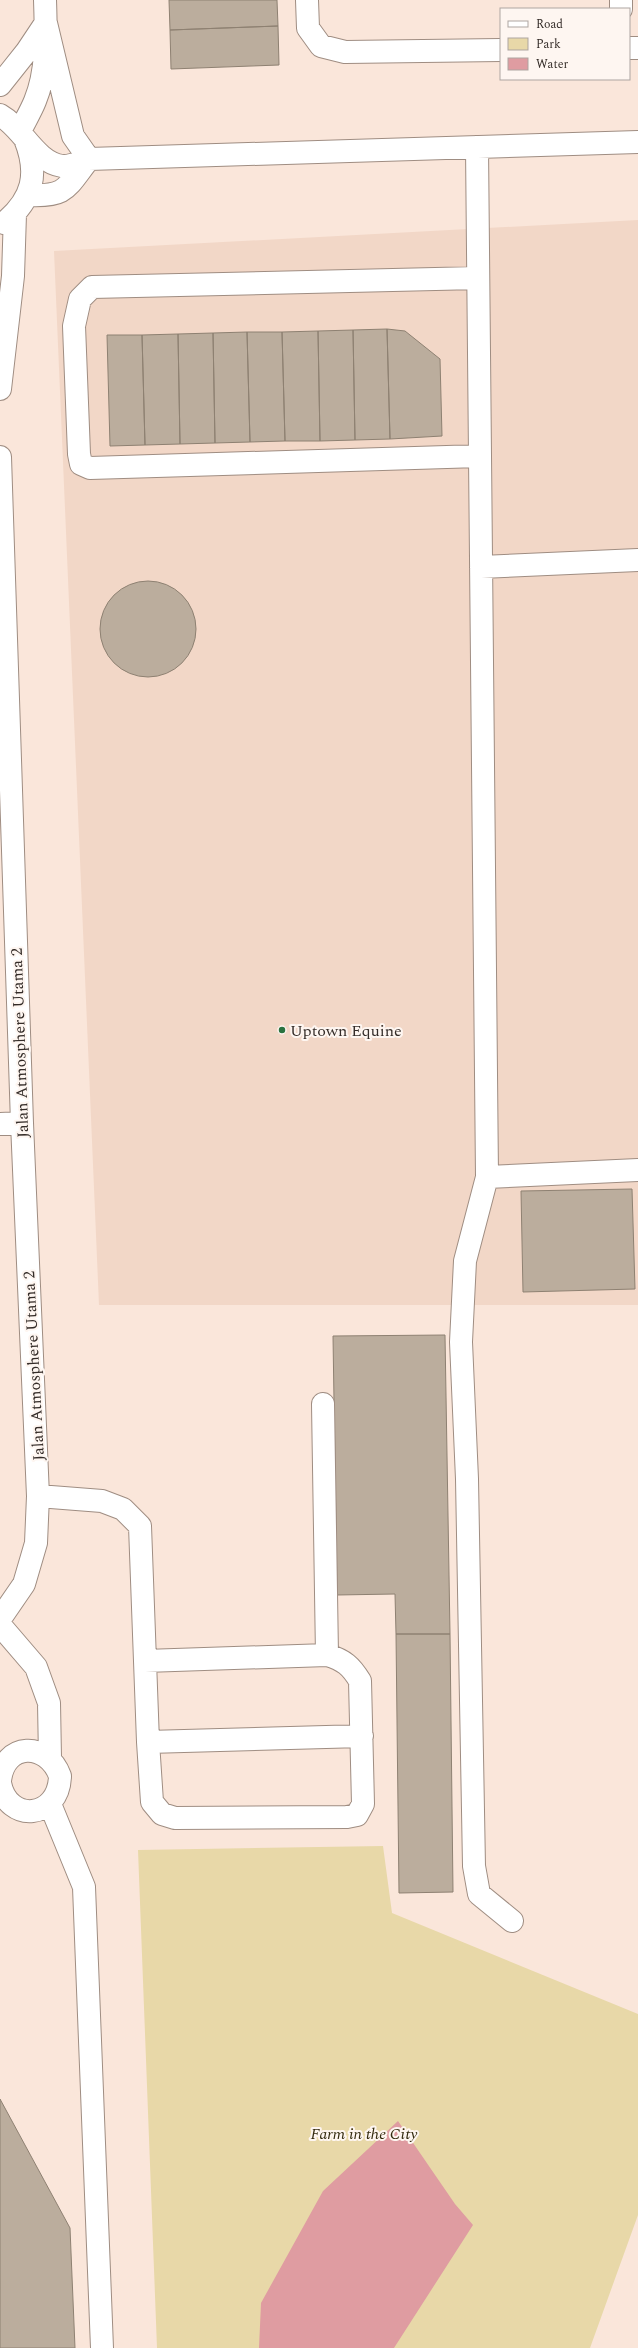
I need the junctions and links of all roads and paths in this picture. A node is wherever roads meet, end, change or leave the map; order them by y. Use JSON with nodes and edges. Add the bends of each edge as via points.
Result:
{"nodes":[{"id":1,"x":45,"y":0,"type":"edge"},
{"id":2,"x":307,"y":0,"type":"edge"},
{"id":3,"x":46,"y":23,"type":"junction"},
{"id":4,"x":500,"y":50,"type":"edge"},
{"id":5,"x":0,"y":85,"type":"edge"},
{"id":6,"x":0,"y":115,"type":"edge"},
{"id":7,"x":22,"y":134,"type":"junction"},
{"id":8,"x":638,"y":142,"type":"edge"},
{"id":9,"x":477,"y":147,"type":"junction"},
{"id":10,"x":89,"y":159,"type":"junction"},
{"id":11,"x":28,"y":195,"type":"junction"},
{"id":12,"x":8,"y":219,"type":"edge"},
{"id":13,"x":478,"y":278,"type":"junction"},
{"id":14,"x":0,"y":389,"type":"edge"},
{"id":15,"x":479,"y":456,"type":"junction"},
{"id":16,"x":0,"y":457,"type":"edge"},
{"id":17,"x":1,"y":482,"type":"edge"},
{"id":18,"x":638,"y":560,"type":"edge"},
{"id":19,"x":481,"y":567,"type":"junction"},
{"id":20,"x":22,"y":1123,"type":"junction"},
{"id":21,"x":0,"y":1124,"type":"edge"},
{"id":22,"x":638,"y":1170,"type":"edge"},
{"id":23,"x":487,"y":1177,"type":"junction"},
{"id":24,"x":323,"y":1404,"type":"dead end"},
{"id":25,"x":38,"y":1496,"type":"junction"},
{"id":26,"x":0,"y":1619,"type":"edge"},
{"id":27,"x":0,"y":1625,"type":"edge"},
{"id":28,"x":327,"y":1655,"type":"junction"},
{"id":29,"x":145,"y":1661,"type":"junction"},
{"id":30,"x":362,"y":1736,"type":"junction"},
{"id":31,"x":148,"y":1742,"type":"junction"},
{"id":32,"x":50,"y":1758,"type":"junction"},
{"id":33,"x":0,"y":1781,"type":"edge"},
{"id":34,"x":50,"y":1804,"type":"junction"},
{"id":35,"x":512,"y":1921,"type":"dead end"},
{"id":36,"x":102,"y":2348,"type":"edge"}],
"edges":[{"from":1,"to":3,"type":"street"},
{"from":2,"to":4,"type":"street","via":[[308,28],[321,46],[345,52]]},
{"from":3,"to":5,"type":"street"},
{"from":3,"to":7,"type":"street","via":[[42,73]]},
{"from":3,"to":10,"type":"street","via":[[73,136]]},
{"from":6,"to":7,"type":"street"},
{"from":7,"to":10,"type":"street","via":[[47,161],[63,166]]},
{"from":7,"to":11,"type":"street","via":[[32,157],[33,176]]},
{"from":8,"to":9,"type":"street"},
{"from":9,"to":10,"type":"street"},
{"from":9,"to":13,"type":"street"},
{"from":10,"to":11,"type":"street","via":[[65,190],[50,196]]},
{"from":11,"to":12,"type":"street"},
{"from":12,"to":14,"type":"street","via":[[13,276]]},
{"from":13,"to":15,"type":"street"},
{"from":13,"to":15,"type":"street","via":[[92,287],[80,299],[74,326],[79,454],[81,464],[90,468]]},
{"from":15,"to":19,"type":"street"},
{"from":16,"to":17,"type":"street","name":"Jalan Atmosphere Utama 2"},
{"from":17,"to":20,"type":"street","name":"Jalan Atmosphere Utama 2"},
{"from":18,"to":19,"type":"street"},
{"from":19,"to":23,"type":"street"},
{"from":20,"to":21,"type":"street"},
{"from":20,"to":25,"type":"street","name":"Jalan Atmosphere Utama 2"},
{"from":22,"to":23,"type":"street"},
{"from":23,"to":35,"type":"street","via":[[465,1261],[461,1342],[467,1479],[472,1824],[474,1866],[479,1894]]},
{"from":24,"to":28,"type":"street"},
{"from":25,"to":26,"type":"street","name":"Jalan Atmosphere Utama 2","via":[[36,1543],[24,1584]]},
{"from":25,"to":29,"type":"street","via":[[102,1501],[123,1509],[140,1526]]},
{"from":27,"to":32,"type":"street","via":[[36,1668],[49,1703]]},
{"from":28,"to":29,"type":"street"},
{"from":28,"to":30,"type":"street","via":[[341,1659],[352,1668],[360,1681]]},
{"from":29,"to":31,"type":"street"},
{"from":30,"to":31,"type":"street"},
{"from":30,"to":31,"type":"street","via":[[363,1804],[357,1815],[346,1817],[175,1818],[162,1814],[152,1802]]},
{"from":32,"to":33,"type":"street","via":[[42,1752],[32,1750],[12,1756]]},
{"from":32,"to":34,"type":"street","via":[[60,1776],[56,1796]]},
{"from":33,"to":34,"type":"street","via":[[7,1800],[23,1810],[41,1809]]},
{"from":34,"to":36,"type":"street","via":[[84,1887]]}]}
